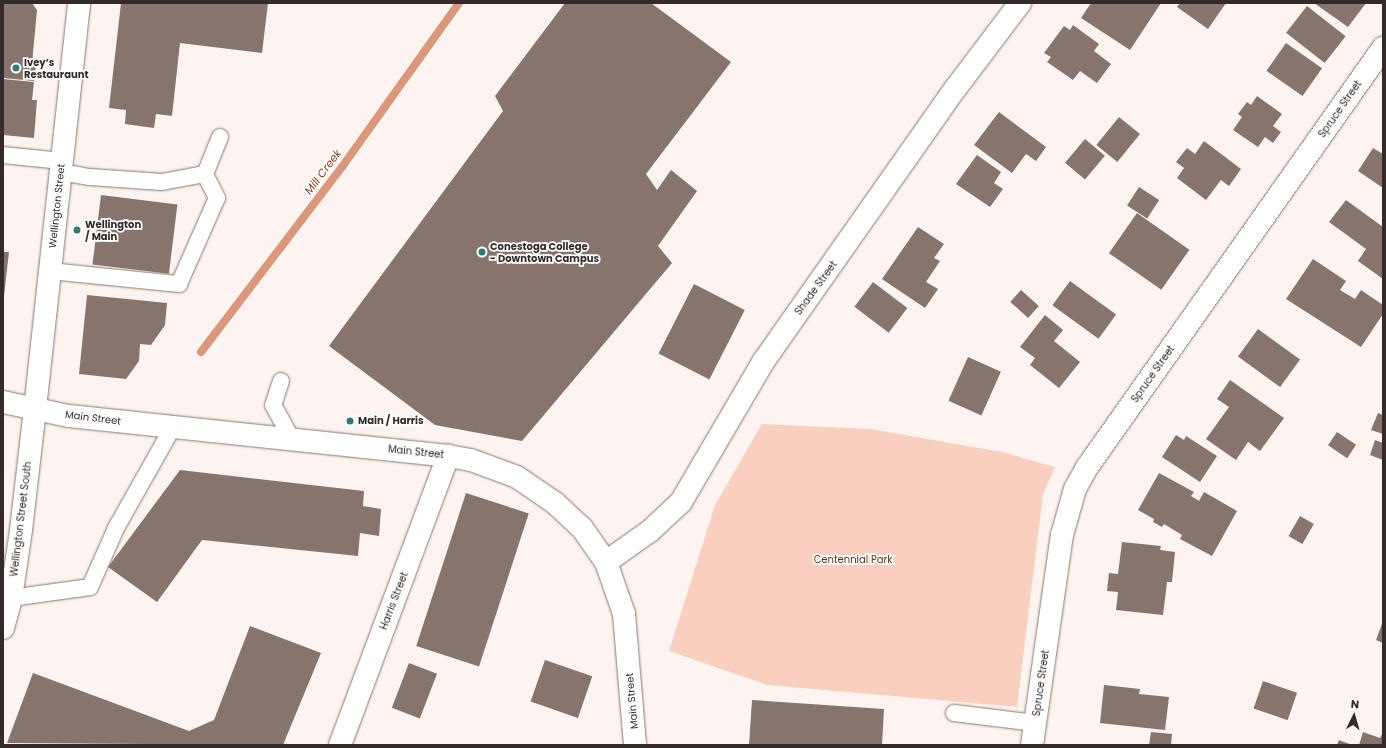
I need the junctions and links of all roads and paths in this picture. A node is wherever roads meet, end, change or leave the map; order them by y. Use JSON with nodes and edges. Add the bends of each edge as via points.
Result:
{"nodes":[{"id":1,"x":79,"y":3,"type":"edge"},
{"id":2,"x":1020,"y":3,"type":"edge"},
{"id":3,"x":1383,"y":48,"type":"edge"},
{"id":4,"x":220,"y":137,"type":"dead end"},
{"id":5,"x":3,"y":155,"type":"edge"},
{"id":6,"x":61,"y":167,"type":"junction"},
{"id":7,"x":205,"y":174,"type":"junction"},
{"id":8,"x":50,"y":271,"type":"junction"},
{"id":9,"x":281,"y":381,"type":"dead end"},
{"id":10,"x":3,"y":402,"type":"edge"},
{"id":11,"x":35,"y":409,"type":"junction"},
{"id":12,"x":173,"y":427,"type":"junction"},
{"id":13,"x":292,"y":439,"type":"junction"},
{"id":14,"x":448,"y":456,"type":"junction"},
{"id":15,"x":606,"y":562,"type":"junction"},
{"id":16,"x":7,"y":598,"type":"edge"},
{"id":17,"x":3,"y":628,"type":"edge"},
{"id":18,"x":954,"y":713,"type":"dead end"},
{"id":19,"x":1035,"y":723,"type":"junction"},
{"id":20,"x":340,"y":745,"type":"edge"},
{"id":21,"x":636,"y":745,"type":"edge"},
{"id":22,"x":1032,"y":745,"type":"edge"}],
"edges":[{"from":1,"to":6,"type":"street","name":"Wellington Street"},
{"from":2,"to":15,"type":"street","name":"Shade Street","via":[[955,89],[763,362],[681,502],[650,531]]},
{"from":3,"to":19,"type":"street","name":"Spruce Street","via":[[1075,488],[1062,535]]},
{"from":4,"to":7,"type":"lane"},
{"from":5,"to":6,"type":"lane"},
{"from":6,"to":7,"type":"lane","via":[[90,178],[162,182]]},
{"from":6,"to":8,"type":"street","name":"Wellington Street"},
{"from":7,"to":8,"type":"lane","via":[[217,198],[179,284]]},
{"from":8,"to":11,"type":"street","name":"Wellington Street"},
{"from":9,"to":13,"type":"lane","via":[[272,405]]},
{"from":10,"to":11,"type":"street","name":"Main Street"},
{"from":11,"to":12,"type":"street","name":"Main Street","via":[[69,416]]},
{"from":11,"to":16,"type":"street","name":"Wellington Street South"},
{"from":12,"to":13,"type":"street","name":"Main Street"},
{"from":12,"to":16,"type":"lane","via":[[116,528],[90,587]]},
{"from":13,"to":14,"type":"street","name":"Main Street"},
{"from":14,"to":15,"type":"street","name":"Main Street","via":[[495,468],[529,484],[582,528]]},
{"from":14,"to":20,"type":"street","name":"Harris Street"},
{"from":15,"to":21,"type":"street","name":"Main Street","via":[[624,614]]},
{"from":16,"to":17,"type":"street","name":"Wellington Street South"},
{"from":18,"to":19,"type":"lane"},
{"from":19,"to":22,"type":"street","name":"Spruce Street"}]}
